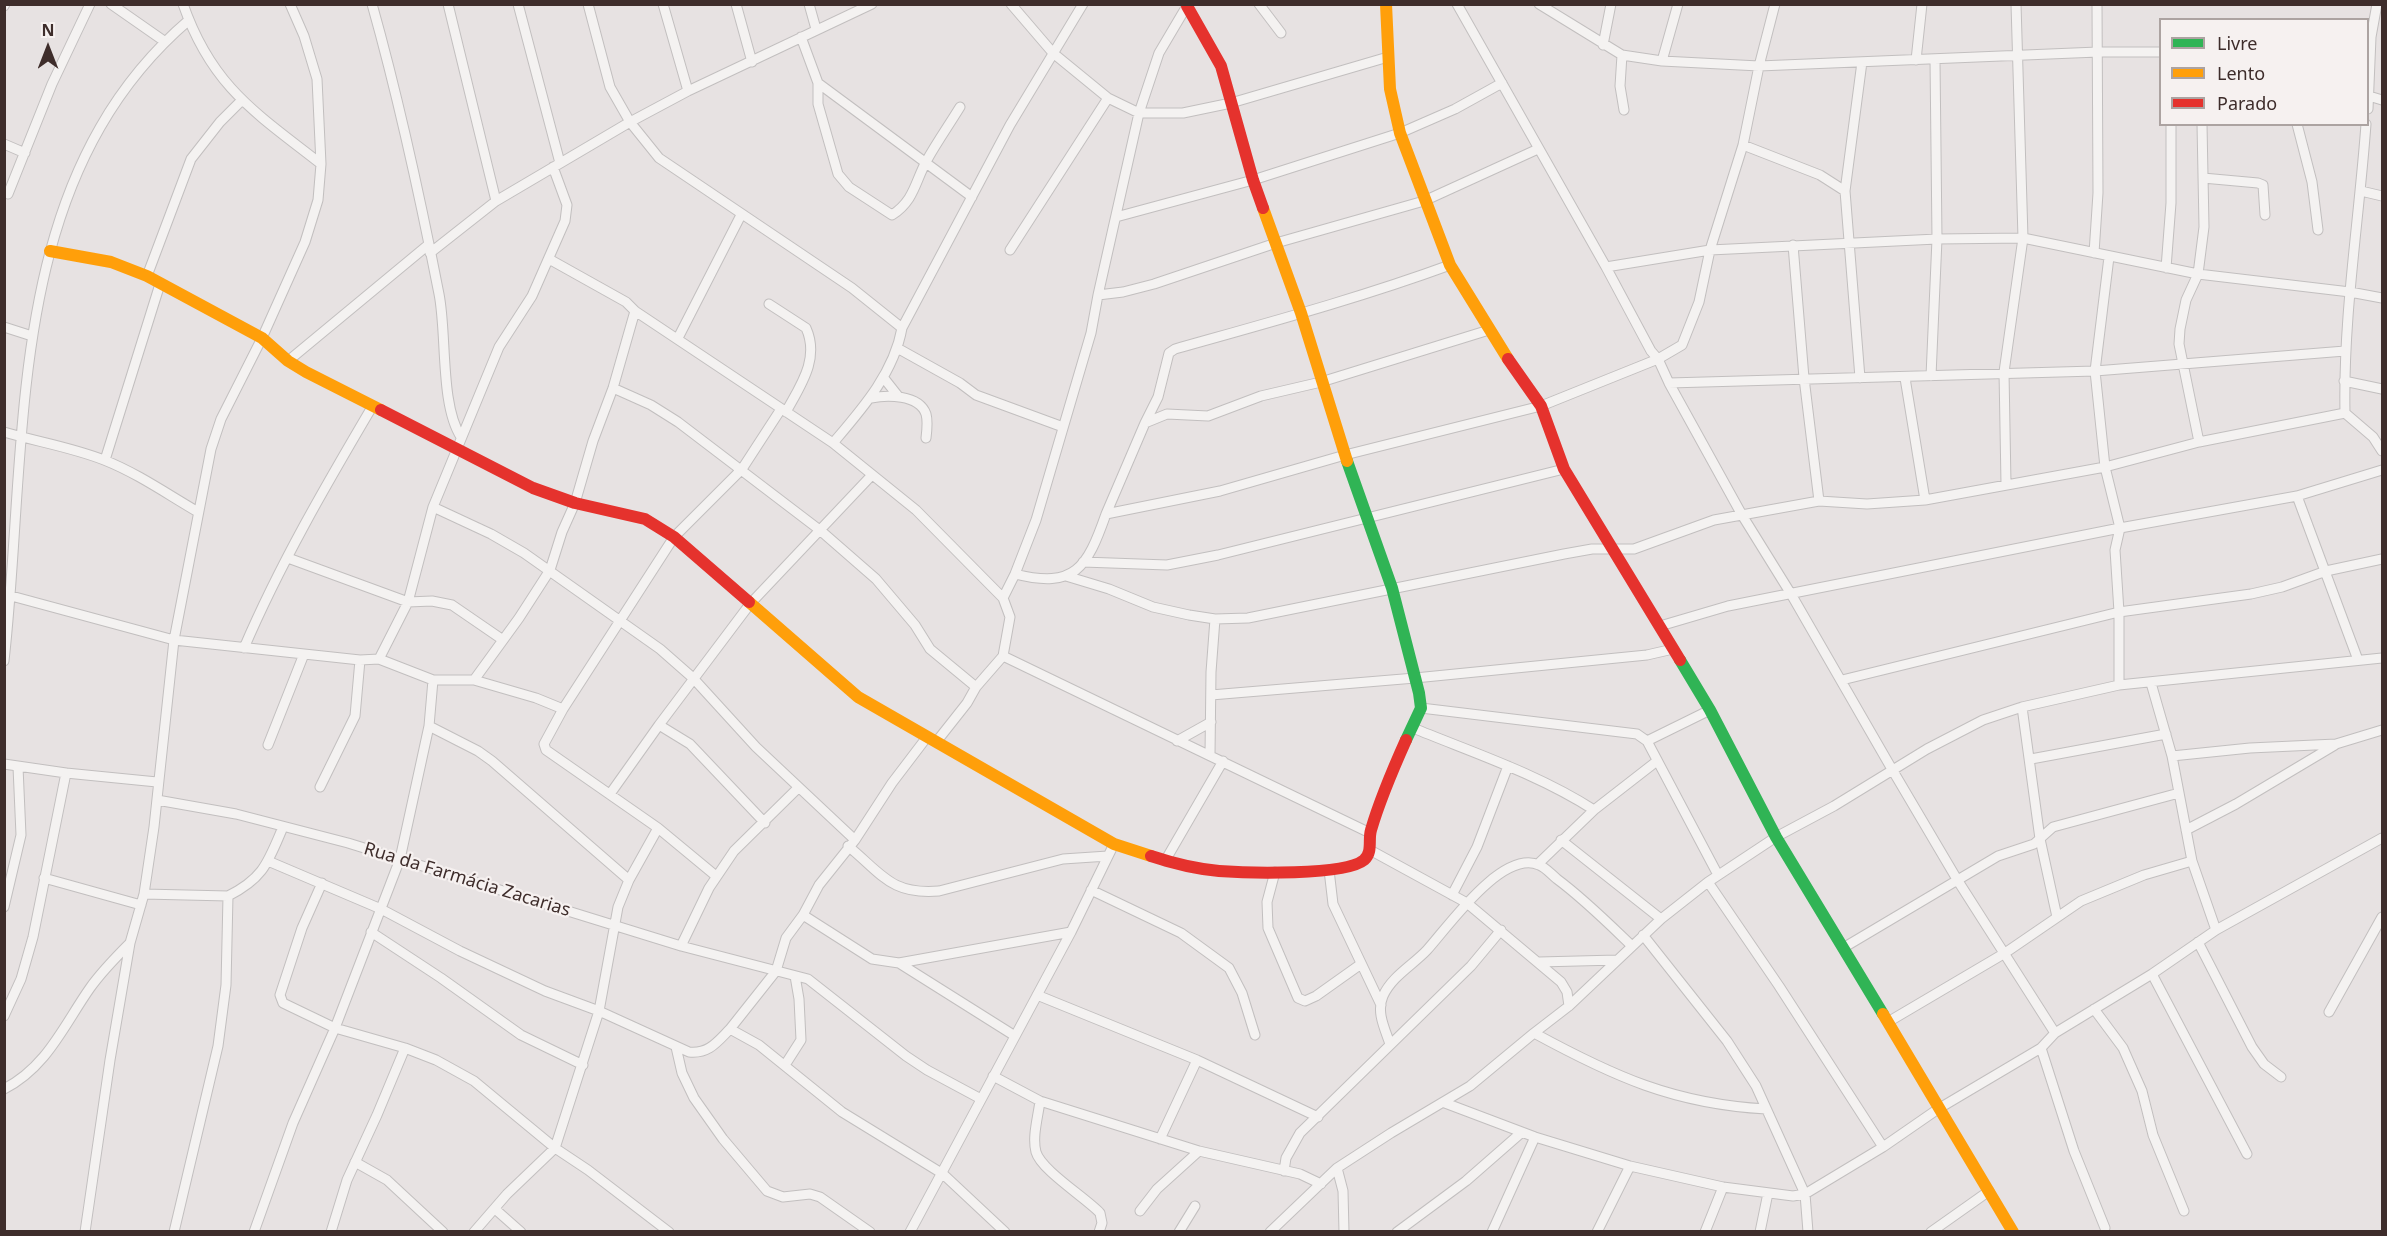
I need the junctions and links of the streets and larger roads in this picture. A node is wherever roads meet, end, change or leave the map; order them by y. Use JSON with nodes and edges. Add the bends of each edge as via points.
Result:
{"nodes":[{"id":1,"x":90,"y":4,"type":"edge"},
{"id":2,"x":111,"y":4,"type":"edge"},
{"id":3,"x":183,"y":4,"type":"edge"},
{"id":4,"x":290,"y":4,"type":"edge"},
{"id":5,"x":372,"y":4,"type":"edge"},
{"id":6,"x":448,"y":4,"type":"edge"},
{"id":7,"x":518,"y":4,"type":"edge"},
{"id":8,"x":588,"y":4,"type":"edge"},
{"id":9,"x":663,"y":4,"type":"edge"},
{"id":10,"x":736,"y":4,"type":"edge"},
{"id":11,"x":809,"y":4,"type":"edge"},
{"id":12,"x":872,"y":4,"type":"edge"},
{"id":13,"x":1011,"y":4,"type":"edge"},
{"id":14,"x":1083,"y":4,"type":"edge"},
{"id":15,"x":1259,"y":4,"type":"edge"},
{"id":16,"x":1386,"y":4,"type":"edge"},
{"id":17,"x":1457,"y":4,"type":"edge"},
{"id":18,"x":1539,"y":4,"type":"edge"},
{"id":19,"x":1611,"y":4,"type":"edge"},
{"id":20,"x":1678,"y":4,"type":"edge"},
{"id":21,"x":1775,"y":4,"type":"edge"},
{"id":22,"x":1922,"y":4,"type":"edge"},
{"id":23,"x":2016,"y":4,"type":"edge"},
{"id":24,"x":2097,"y":4,"type":"edge"},
{"id":25,"x":1188,"y":5,"type":"edge"},
{"id":26,"x":2379,"y":5,"type":"edge"},
{"id":27,"x":189,"y":20,"type":"junction"},
{"id":28,"x":816,"y":29,"type":"junction"},
{"id":29,"x":1281,"y":33,"type":"dead end"},
{"id":30,"x":801,"y":37,"type":"junction"},
{"id":31,"x":2369,"y":37,"type":"edge"},
{"id":32,"x":164,"y":41,"type":"junction"},
{"id":33,"x":1604,"y":45,"type":"junction"},
{"id":34,"x":2098,"y":52,"type":"junction"},
{"id":35,"x":2159,"y":52,"type":"edge"},
{"id":36,"x":1053,"y":53,"type":"junction"},
{"id":37,"x":1622,"y":55,"type":"junction"},
{"id":38,"x":2016,"y":56,"type":"junction"},
{"id":39,"x":1388,"y":57,"type":"junction"},
{"id":40,"x":1916,"y":60,"type":"junction"},
{"id":41,"x":1935,"y":60,"type":"junction"},
{"id":42,"x":1662,"y":61,"type":"junction"},
{"id":43,"x":752,"y":62,"type":"junction"},
{"id":44,"x":1862,"y":62,"type":"junction"},
{"id":45,"x":1759,"y":66,"type":"junction"},
{"id":46,"x":818,"y":83,"type":"junction"},
{"id":47,"x":1502,"y":83,"type":"junction"},
{"id":48,"x":688,"y":91,"type":"junction"},
{"id":49,"x":1108,"y":98,"type":"junction"},
{"id":50,"x":241,"y":101,"type":"junction"},
{"id":51,"x":1231,"y":103,"type":"junction"},
{"id":52,"x":960,"y":107,"type":"dead end"},
{"id":53,"x":1624,"y":110,"type":"dead end"},
{"id":54,"x":1139,"y":113,"type":"junction"},
{"id":55,"x":630,"y":122,"type":"junction"},
{"id":56,"x":2171,"y":126,"type":"edge"},
{"id":57,"x":2202,"y":126,"type":"edge"},
{"id":58,"x":2298,"y":126,"type":"edge"},
{"id":59,"x":2366,"y":126,"type":"edge"},
{"id":60,"x":1400,"y":133,"type":"junction"},
{"id":61,"x":4,"y":144,"type":"edge"},
{"id":62,"x":1743,"y":145,"type":"junction"},
{"id":63,"x":1538,"y":148,"type":"junction"},
{"id":64,"x":25,"y":153,"type":"junction"},
{"id":65,"x":926,"y":162,"type":"junction"},
{"id":66,"x":321,"y":164,"type":"junction"},
{"id":67,"x":557,"y":165,"type":"junction"},
{"id":68,"x":2203,"y":178,"type":"junction"},
{"id":69,"x":1253,"y":180,"type":"junction"},
{"id":70,"x":1845,"y":191,"type":"junction"},
{"id":71,"x":2361,"y":191,"type":"junction"},
{"id":72,"x":8,"y":194,"type":"dead end"},
{"id":73,"x":2382,"y":196,"type":"edge"},
{"id":74,"x":972,"y":197,"type":"junction"},
{"id":75,"x":496,"y":201,"type":"junction"},
{"id":76,"x":1424,"y":201,"type":"junction"},
{"id":77,"x":741,"y":214,"type":"junction"},
{"id":78,"x":2265,"y":215,"type":"dead end"},
{"id":79,"x":1116,"y":217,"type":"junction"},
{"id":80,"x":2318,"y":231,"type":"dead end"},
{"id":81,"x":2023,"y":238,"type":"junction"},
{"id":82,"x":1937,"y":240,"type":"junction"},
{"id":83,"x":1276,"y":243,"type":"junction"},
{"id":84,"x":1851,"y":243,"type":"junction"},
{"id":85,"x":1793,"y":245,"type":"junction"},
{"id":86,"x":429,"y":249,"type":"junction"},
{"id":87,"x":1010,"y":250,"type":"dead end"},
{"id":88,"x":1710,"y":250,"type":"junction"},
{"id":89,"x":50,"y":251,"type":"junction"},
{"id":90,"x":2094,"y":253,"type":"junction"},
{"id":91,"x":2109,"y":257,"type":"junction"},
{"id":92,"x":549,"y":259,"type":"junction"},
{"id":93,"x":1450,"y":266,"type":"junction"},
{"id":94,"x":1606,"y":267,"type":"junction"},
{"id":95,"x":2166,"y":268,"type":"junction"},
{"id":96,"x":2198,"y":274,"type":"junction"},
{"id":97,"x":147,"y":276,"type":"junction"},
{"id":98,"x":160,"y":284,"type":"junction"},
{"id":99,"x":2350,"y":292,"type":"junction"},
{"id":100,"x":1098,"y":295,"type":"junction"},
{"id":101,"x":2382,"y":298,"type":"edge"},
{"id":102,"x":769,"y":304,"type":"dead end"},
{"id":103,"x":635,"y":311,"type":"junction"},
{"id":104,"x":1301,"y":313,"type":"junction"},
{"id":105,"x":4,"y":327,"type":"edge"},
{"id":106,"x":902,"y":328,"type":"junction"},
{"id":107,"x":1489,"y":330,"type":"junction"},
{"id":108,"x":32,"y":336,"type":"junction"},
{"id":109,"x":262,"y":338,"type":"junction"},
{"id":110,"x":678,"y":338,"type":"junction"},
{"id":111,"x":899,"y":350,"type":"junction"},
{"id":112,"x":2345,"y":351,"type":"junction"},
{"id":113,"x":1658,"y":359,"type":"junction"},
{"id":114,"x":288,"y":361,"type":"junction"},
{"id":115,"x":2183,"y":365,"type":"junction"},
{"id":116,"x":2095,"y":371,"type":"junction"},
{"id":117,"x":2004,"y":372,"type":"junction"},
{"id":118,"x":1931,"y":376,"type":"junction"},
{"id":119,"x":883,"y":377,"type":"junction"},
{"id":120,"x":1804,"y":378,"type":"junction"},
{"id":121,"x":1860,"y":378,"type":"junction"},
{"id":122,"x":1905,"y":378,"type":"junction"},
{"id":123,"x":2344,"y":381,"type":"junction"},
{"id":124,"x":1321,"y":382,"type":"junction"},
{"id":125,"x":1669,"y":383,"type":"junction"},
{"id":126,"x":613,"y":388,"type":"junction"},
{"id":127,"x":2382,"y":389,"type":"edge"},
{"id":128,"x":898,"y":396,"type":"junction"},
{"id":129,"x":871,"y":398,"type":"junction"},
{"id":130,"x":1541,"y":406,"type":"junction"},
{"id":131,"x":372,"y":407,"type":"junction"},
{"id":132,"x":784,"y":410,"type":"junction"},
{"id":133,"x":2345,"y":413,"type":"junction"},
{"id":134,"x":1145,"y":423,"type":"junction"},
{"id":135,"x":1062,"y":427,"type":"junction"},
{"id":136,"x":4,"y":432,"type":"edge"},
{"id":137,"x":20,"y":436,"type":"junction"},
{"id":138,"x":926,"y":438,"type":"dead end"},
{"id":139,"x":2199,"y":442,"type":"junction"},
{"id":140,"x":459,"y":443,"type":"junction"},
{"id":141,"x":833,"y":443,"type":"junction"},
{"id":142,"x":2382,"y":451,"type":"edge"},
{"id":143,"x":1345,"y":455,"type":"junction"},
{"id":144,"x":105,"y":460,"type":"junction"},
{"id":145,"x":2105,"y":467,"type":"junction"},
{"id":146,"x":742,"y":469,"type":"junction"},
{"id":147,"x":1564,"y":469,"type":"junction"},
{"id":148,"x":2382,"y":470,"type":"edge"},
{"id":149,"x":871,"y":476,"type":"junction"},
{"id":150,"x":2006,"y":484,"type":"junction"},
{"id":151,"x":2297,"y":496,"type":"junction"},
{"id":152,"x":1924,"y":500,"type":"junction"},
{"id":153,"x":1820,"y":501,"type":"junction"},
{"id":154,"x":575,"y":503,"type":"junction"},
{"id":155,"x":433,"y":507,"type":"junction"},
{"id":156,"x":198,"y":512,"type":"junction"},
{"id":157,"x":1106,"y":514,"type":"junction"},
{"id":158,"x":1742,"y":515,"type":"junction"},
{"id":159,"x":1368,"y":518,"type":"junction"},
{"id":160,"x":2120,"y":528,"type":"junction"},
{"id":161,"x":821,"y":531,"type":"junction"},
{"id":162,"x":674,"y":537,"type":"junction"},
{"id":163,"x":1614,"y":551,"type":"junction"},
{"id":164,"x":288,"y":558,"type":"junction"},
{"id":165,"x":2382,"y":559,"type":"edge"},
{"id":166,"x":1083,"y":562,"type":"junction"},
{"id":167,"x":550,"y":570,"type":"junction"},
{"id":168,"x":2326,"y":571,"type":"junction"},
{"id":169,"x":1015,"y":574,"type":"junction"},
{"id":170,"x":1066,"y":576,"type":"junction"},
{"id":171,"x":1392,"y":588,"type":"junction"},
{"id":172,"x":8,"y":594,"type":"edge"},
{"id":173,"x":1791,"y":594,"type":"junction"},
{"id":174,"x":1003,"y":598,"type":"junction"},
{"id":175,"x":408,"y":602,"type":"junction"},
{"id":176,"x":750,"y":604,"type":"junction"},
{"id":177,"x":2119,"y":612,"type":"junction"},
{"id":178,"x":620,"y":619,"type":"junction"},
{"id":179,"x":1215,"y":619,"type":"junction"},
{"id":180,"x":1660,"y":626,"type":"junction"},
{"id":181,"x":174,"y":640,"type":"junction"},
{"id":182,"x":503,"y":640,"type":"junction"},
{"id":183,"x":244,"y":648,"type":"junction"},
{"id":184,"x":1673,"y":649,"type":"junction"},
{"id":185,"x":304,"y":654,"type":"junction"},
{"id":186,"x":1003,"y":656,"type":"junction"},
{"id":187,"x":2382,"y":658,"type":"edge"},
{"id":188,"x":379,"y":659,"type":"junction"},
{"id":189,"x":360,"y":660,"type":"junction"},
{"id":190,"x":2358,"y":660,"type":"junction"},
{"id":191,"x":4,"y":661,"type":"edge"},
{"id":192,"x":693,"y":678,"type":"junction"},
{"id":193,"x":1415,"y":678,"type":"junction"},
{"id":194,"x":433,"y":680,"type":"junction"},
{"id":195,"x":474,"y":680,"type":"junction"},
{"id":196,"x":1842,"y":680,"type":"junction"},
{"id":197,"x":2151,"y":682,"type":"junction"},
{"id":198,"x":2119,"y":686,"type":"junction"},
{"id":199,"x":976,"y":687,"type":"junction"},
{"id":200,"x":1211,"y":695,"type":"junction"},
{"id":201,"x":2022,"y":707,"type":"junction"},
{"id":202,"x":1421,"y":708,"type":"junction"},
{"id":203,"x":563,"y":709,"type":"junction"},
{"id":204,"x":1710,"y":710,"type":"junction"},
{"id":205,"x":1211,"y":722,"type":"junction"},
{"id":206,"x":659,"y":724,"type":"junction"},
{"id":207,"x":429,"y":726,"type":"junction"},
{"id":208,"x":1413,"y":728,"type":"junction"},
{"id":209,"x":2382,"y":730,"type":"edge"},
{"id":210,"x":2166,"y":734,"type":"junction"},
{"id":211,"x":932,"y":739,"type":"junction"},
{"id":212,"x":1177,"y":741,"type":"junction"},
{"id":213,"x":1647,"y":741,"type":"junction"},
{"id":214,"x":2336,"y":744,"type":"junction"},
{"id":215,"x":268,"y":746,"type":"dead end"},
{"id":216,"x":1210,"y":756,"type":"junction"},
{"id":217,"x":2172,"y":756,"type":"junction"},
{"id":218,"x":2031,"y":759,"type":"junction"},
{"id":219,"x":1223,"y":761,"type":"junction"},
{"id":220,"x":1657,"y":761,"type":"junction"},
{"id":221,"x":4,"y":764,"type":"edge"},
{"id":222,"x":1508,"y":766,"type":"junction"},
{"id":223,"x":18,"y":767,"type":"junction"},
{"id":224,"x":1893,"y":771,"type":"junction"},
{"id":225,"x":66,"y":773,"type":"junction"},
{"id":226,"x":157,"y":782,"type":"junction"},
{"id":227,"x":320,"y":787,"type":"dead end"},
{"id":228,"x":798,"y":788,"type":"junction"},
{"id":229,"x":2179,"y":793,"type":"junction"},
{"id":230,"x":610,"y":794,"type":"junction"},
{"id":231,"x":156,"y":800,"type":"junction"},
{"id":232,"x":1594,"y":810,"type":"junction"},
{"id":233,"x":765,"y":823,"type":"junction"},
{"id":234,"x":283,"y":827,"type":"junction"},
{"id":235,"x":658,"y":828,"type":"junction"},
{"id":236,"x":2186,"y":830,"type":"junction"},
{"id":237,"x":1370,"y":833,"type":"junction"},
{"id":238,"x":1776,"y":837,"type":"junction"},
{"id":239,"x":2382,"y":838,"type":"edge"},
{"id":240,"x":2040,"y":839,"type":"junction"},
{"id":241,"x":1561,"y":840,"type":"junction"},
{"id":242,"x":852,"y":843,"type":"junction"},
{"id":243,"x":1111,"y":850,"type":"junction"},
{"id":244,"x":1370,"y":850,"type":"junction"},
{"id":245,"x":400,"y":859,"type":"junction"},
{"id":246,"x":268,"y":861,"type":"junction"},
{"id":247,"x":1165,"y":861,"type":"junction"},
{"id":248,"x":2192,"y":861,"type":"junction"},
{"id":249,"x":1538,"y":864,"type":"junction"},
{"id":250,"x":1329,"y":870,"type":"junction"},
{"id":251,"x":1275,"y":872,"type":"junction"},
{"id":252,"x":1718,"y":875,"type":"junction"},
{"id":253,"x":716,"y":876,"type":"junction"},
{"id":254,"x":44,"y":878,"type":"junction"},
{"id":255,"x":628,"y":880,"type":"junction"},
{"id":256,"x":1958,"y":880,"type":"junction"},
{"id":257,"x":1708,"y":882,"type":"junction"},
{"id":258,"x":322,"y":884,"type":"junction"},
{"id":259,"x":1091,"y":890,"type":"junction"},
{"id":260,"x":144,"y":894,"type":"junction"},
{"id":261,"x":1452,"y":895,"type":"junction"},
{"id":262,"x":228,"y":896,"type":"junction"},
{"id":263,"x":1467,"y":903,"type":"junction"},
{"id":264,"x":141,"y":905,"type":"junction"},
{"id":265,"x":4,"y":907,"type":"edge"},
{"id":266,"x":381,"y":909,"type":"junction"},
{"id":267,"x":803,"y":915,"type":"junction"},
{"id":268,"x":2057,"y":917,"type":"junction"},
{"id":269,"x":2382,"y":917,"type":"edge"},
{"id":270,"x":1661,"y":919,"type":"junction"},
{"id":271,"x":616,"y":926,"type":"junction"},
{"id":272,"x":1501,"y":930,"type":"junction"},
{"id":273,"x":2216,"y":930,"type":"junction"},
{"id":274,"x":371,"y":932,"type":"junction"},
{"id":275,"x":1071,"y":932,"type":"junction"},
{"id":276,"x":1643,"y":935,"type":"junction"},
{"id":277,"x":2198,"y":942,"type":"junction"},
{"id":278,"x":130,"y":943,"type":"junction"},
{"id":279,"x":681,"y":946,"type":"junction"},
{"id":280,"x":1632,"y":946,"type":"junction"},
{"id":281,"x":1843,"y":948,"type":"junction"},
{"id":282,"x":2005,"y":953,"type":"junction"},
{"id":283,"x":1617,"y":960,"type":"junction"},
{"id":284,"x":1539,"y":962,"type":"junction"},
{"id":285,"x":899,"y":963,"type":"junction"},
{"id":286,"x":1361,"y":964,"type":"junction"},
{"id":287,"x":776,"y":971,"type":"junction"},
{"id":288,"x":2151,"y":974,"type":"junction"},
{"id":289,"x":795,"y":976,"type":"junction"},
{"id":290,"x":1037,"y":995,"type":"junction"},
{"id":291,"x":1381,"y":1005,"type":"junction"},
{"id":292,"x":1569,"y":1006,"type":"junction"},
{"id":293,"x":2094,"y":1009,"type":"junction"},
{"id":294,"x":599,"y":1011,"type":"junction"},
{"id":295,"x":2329,"y":1012,"type":"dead end"},
{"id":296,"x":5,"y":1013,"type":"edge"},
{"id":297,"x":1888,"y":1022,"type":"junction"},
{"id":298,"x":335,"y":1028,"type":"junction"},
{"id":299,"x":730,"y":1029,"type":"junction"},
{"id":300,"x":1533,"y":1033,"type":"junction"},
{"id":301,"x":2055,"y":1033,"type":"junction"},
{"id":302,"x":1255,"y":1035,"type":"dead end"},
{"id":303,"x":1015,"y":1036,"type":"junction"},
{"id":304,"x":1390,"y":1044,"type":"junction"},
{"id":305,"x":676,"y":1047,"type":"junction"},
{"id":306,"x":405,"y":1048,"type":"junction"},
{"id":307,"x":2041,"y":1048,"type":"junction"},
{"id":308,"x":1197,"y":1060,"type":"junction"},
{"id":309,"x":583,"y":1065,"type":"junction"},
{"id":310,"x":785,"y":1065,"type":"junction"},
{"id":311,"x":993,"y":1076,"type":"junction"},
{"id":312,"x":2281,"y":1077,"type":"dead end"},
{"id":313,"x":4,"y":1089,"type":"edge"},
{"id":314,"x":981,"y":1099,"type":"junction"},
{"id":315,"x":1040,"y":1101,"type":"junction"},
{"id":316,"x":1445,"y":1103,"type":"junction"},
{"id":317,"x":1766,"y":1109,"type":"junction"},
{"id":318,"x":1938,"y":1110,"type":"junction"},
{"id":319,"x":1318,"y":1117,"type":"junction"},
{"id":320,"x":1522,"y":1132,"type":"junction"},
{"id":321,"x":1535,"y":1137,"type":"junction"},
{"id":322,"x":1160,"y":1139,"type":"junction"},
{"id":323,"x":1883,"y":1147,"type":"junction"},
{"id":324,"x":555,"y":1148,"type":"junction"},
{"id":325,"x":1199,"y":1151,"type":"junction"},
{"id":326,"x":2247,"y":1154,"type":"dead end"},
{"id":327,"x":355,"y":1162,"type":"junction"},
{"id":328,"x":1630,"y":1166,"type":"junction"},
{"id":329,"x":1337,"y":1168,"type":"junction"},
{"id":330,"x":1284,"y":1171,"type":"junction"},
{"id":331,"x":943,"y":1174,"type":"junction"},
{"id":332,"x":1321,"y":1184,"type":"junction"},
{"id":333,"x":1723,"y":1187,"type":"junction"},
{"id":334,"x":1989,"y":1191,"type":"junction"},
{"id":335,"x":1768,"y":1193,"type":"junction"},
{"id":336,"x":1805,"y":1194,"type":"junction"},
{"id":337,"x":1195,"y":1206,"type":"dead end"},
{"id":338,"x":495,"y":1209,"type":"junction"},
{"id":339,"x":1140,"y":1211,"type":"dead end"},
{"id":340,"x":2184,"y":1211,"type":"dead end"},
{"id":341,"x":2105,"y":1228,"type":"dead end"},
{"id":342,"x":85,"y":1232,"type":"edge"},
{"id":343,"x":174,"y":1232,"type":"edge"},
{"id":344,"x":254,"y":1232,"type":"edge"},
{"id":345,"x":331,"y":1232,"type":"edge"},
{"id":346,"x":443,"y":1232,"type":"edge"},
{"id":347,"x":474,"y":1232,"type":"edge"},
{"id":348,"x":521,"y":1232,"type":"edge"},
{"id":349,"x":669,"y":1232,"type":"edge"},
{"id":350,"x":870,"y":1232,"type":"edge"},
{"id":351,"x":910,"y":1232,"type":"edge"},
{"id":352,"x":1005,"y":1232,"type":"edge"},
{"id":353,"x":1099,"y":1232,"type":"edge"},
{"id":354,"x":1179,"y":1232,"type":"edge"},
{"id":355,"x":1270,"y":1232,"type":"edge"},
{"id":356,"x":1344,"y":1232,"type":"edge"},
{"id":357,"x":1397,"y":1232,"type":"edge"},
{"id":358,"x":1491,"y":1232,"type":"edge"},
{"id":359,"x":1596,"y":1232,"type":"edge"},
{"id":360,"x":1705,"y":1232,"type":"edge"},
{"id":361,"x":1760,"y":1232,"type":"edge"},
{"id":362,"x":1808,"y":1232,"type":"edge"},
{"id":363,"x":1932,"y":1232,"type":"edge"},
{"id":364,"x":2013,"y":1232,"type":"edge"}],
"edges":[{"from":1,"to":64,"type":"street","via":[[56,74]]},
{"from":2,"to":32,"type":"street"},
{"from":3,"to":27,"type":"street"},
{"from":4,"to":66,"type":"street","via":[[317,79]]},
{"from":5,"to":86,"type":"street","via":[[413,164]]},
{"from":6,"to":75,"type":"street"},
{"from":7,"to":67,"type":"street"},
{"from":8,"to":55,"type":"street","via":[[610,87]]},
{"from":9,"to":48,"type":"street"},
{"from":10,"to":43,"type":"street"},
{"from":11,"to":28,"type":"street"},
{"from":12,"to":28,"type":"street"},
{"from":13,"to":36,"type":"street"},
{"from":14,"to":36,"type":"street"},
{"from":15,"to":29,"type":"street"},
{"from":16,"to":39,"type":"street"},
{"from":17,"to":47,"type":"street"},
{"from":18,"to":33,"type":"street"},
{"from":19,"to":33,"type":"street"},
{"from":20,"to":42,"type":"street"},
{"from":21,"to":45,"type":"street"},
{"from":22,"to":40,"type":"street"},
{"from":23,"to":38,"type":"street"},
{"from":24,"to":34,"type":"street"},
{"from":25,"to":51,"type":"street","via":[[1221,66]]},
{"from":25,"to":54,"type":"street","via":[[1159,52]]},
{"from":26,"to":31,"type":"street"},
{"from":27,"to":32,"type":"street"},
{"from":27,"to":50,"type":"street","via":[[213,68]]},
{"from":28,"to":30,"type":"street"},
{"from":30,"to":43,"type":"street"},
{"from":30,"to":46,"type":"street"},
{"from":32,"to":89,"type":"street","via":[[117,97],[90,144],[60,212]]},
{"from":33,"to":37,"type":"street"},
{"from":34,"to":35,"type":"street"},
{"from":34,"to":38,"type":"street"},
{"from":34,"to":90,"type":"street"},
{"from":36,"to":49,"type":"street"},
{"from":36,"to":74,"type":"street"},
{"from":37,"to":42,"type":"street"},
{"from":37,"to":53,"type":"street","via":[[1620,86]]},
{"from":38,"to":41,"type":"street"},
{"from":38,"to":81,"type":"street"},
{"from":39,"to":51,"type":"street"},
{"from":39,"to":60,"type":"street","via":[[1390,89]]},
{"from":40,"to":41,"type":"street"},
{"from":40,"to":44,"type":"street"},
{"from":41,"to":82,"type":"street"},
{"from":42,"to":45,"type":"street"},
{"from":43,"to":48,"type":"street"},
{"from":44,"to":45,"type":"street"},
{"from":44,"to":70,"type":"street"},
{"from":45,"to":62,"type":"street"},
{"from":46,"to":65,"type":"street"},
{"from":46,"to":65,"type":"street","via":[[818,104],[838,174],[849,187],[892,215],[917,186]]},
{"from":47,"to":60,"type":"street"},
{"from":47,"to":63,"type":"street"},
{"from":48,"to":55,"type":"street"},
{"from":49,"to":54,"type":"street"},
{"from":49,"to":87,"type":"street"},
{"from":50,"to":66,"type":"street"},
{"from":50,"to":97,"type":"street","via":[[191,159]]},
{"from":51,"to":54,"type":"street","via":[[1183,113]]},
{"from":51,"to":69,"type":"street"},
{"from":52,"to":65,"type":"street"},
{"from":54,"to":79,"type":"street"},
{"from":55,"to":67,"type":"street"},
{"from":55,"to":77,"type":"street","via":[[659,158]]},
{"from":56,"to":95,"type":"street"},
{"from":57,"to":68,"type":"street"},
{"from":58,"to":80,"type":"street","via":[[2312,182]]},
{"from":59,"to":71,"type":"street"},
{"from":60,"to":69,"type":"street"},
{"from":60,"to":76,"type":"street"},
{"from":61,"to":64,"type":"street"},
{"from":62,"to":70,"type":"street","via":[[1820,175]]},
{"from":62,"to":88,"type":"street"},
{"from":63,"to":76,"type":"street"},
{"from":63,"to":94,"type":"street"},
{"from":64,"to":72,"type":"street"},
{"from":65,"to":74,"type":"street"},
{"from":66,"to":109,"type":"street","via":[[313,223]]},
{"from":67,"to":75,"type":"street"},
{"from":67,"to":92,"type":"street","via":[[567,212]]},
{"from":68,"to":78,"type":"street","via":[[2263,185]]},
{"from":68,"to":96,"type":"street","via":[[2204,227]]},
{"from":69,"to":79,"type":"street"},
{"from":69,"to":83,"type":"street"},
{"from":70,"to":84,"type":"street"},
{"from":71,"to":73,"type":"street"},
{"from":71,"to":99,"type":"street"},
{"from":74,"to":106,"type":"street"},
{"from":75,"to":86,"type":"street"},
{"from":76,"to":83,"type":"street"},
{"from":76,"to":93,"type":"street"},
{"from":77,"to":106,"type":"street","via":[[852,288]]},
{"from":77,"to":110,"type":"street"},
{"from":79,"to":100,"type":"street"},
{"from":81,"to":82,"type":"street"},
{"from":81,"to":90,"type":"street"},
{"from":81,"to":117,"type":"street"},
{"from":82,"to":84,"type":"street"},
{"from":82,"to":118,"type":"street"},
{"from":83,"to":100,"type":"street","via":[[1154,284]]},
{"from":83,"to":104,"type":"street"},
{"from":84,"to":85,"type":"street"},
{"from":84,"to":121,"type":"street"},
{"from":85,"to":88,"type":"street"},
{"from":85,"to":120,"type":"street"},
{"from":86,"to":114,"type":"street"},
{"from":86,"to":140,"type":"street","via":[[440,295],[451,418]]},
{"from":88,"to":94,"type":"street"},
{"from":88,"to":113,"type":"street","via":[[1699,302],[1682,345]]},
{"from":89,"to":97,"type":"street","via":[[111,262]]},
{"from":89,"to":108,"type":"street"},
{"from":90,"to":91,"type":"street"},
{"from":91,"to":95,"type":"street"},
{"from":91,"to":116,"type":"street"},
{"from":92,"to":103,"type":"street","via":[[626,302]]},
{"from":92,"to":140,"type":"street","via":[[532,296],[499,347]]},
{"from":93,"to":104,"type":"street"},
{"from":93,"to":107,"type":"street"},
{"from":94,"to":113,"type":"street"},
{"from":95,"to":96,"type":"street"},
{"from":96,"to":99,"type":"street"},
{"from":96,"to":115,"type":"street","via":[[2186,300],[2180,329]]},
{"from":97,"to":98,"type":"street"},
{"from":98,"to":109,"type":"street"},
{"from":98,"to":144,"type":"street"},
{"from":99,"to":101,"type":"street"},
{"from":99,"to":112,"type":"street"},
{"from":100,"to":135,"type":"street","via":[[1091,333]]},
{"from":102,"to":132,"type":"street","via":[[806,328],[811,344],[810,366]]},
{"from":103,"to":110,"type":"street"},
{"from":103,"to":126,"type":"street"},
{"from":104,"to":124,"type":"street"},
{"from":104,"to":134,"type":"street","via":[[1174,349],[1169,353],[1158,397]]},
{"from":105,"to":108,"type":"street"},
{"from":106,"to":111,"type":"street"},
{"from":107,"to":124,"type":"street"},
{"from":107,"to":130,"type":"street"},
{"from":108,"to":137,"type":"street"},
{"from":109,"to":114,"type":"street"},
{"from":109,"to":156,"type":"street","via":[[218,427]]},
{"from":110,"to":132,"type":"street"},
{"from":111,"to":119,"type":"street"},
{"from":111,"to":135,"type":"street","via":[[976,395]]},
{"from":112,"to":115,"type":"street"},
{"from":112,"to":123,"type":"street"},
{"from":113,"to":125,"type":"street"},
{"from":113,"to":130,"type":"street"},
{"from":114,"to":131,"type":"street"},
{"from":115,"to":116,"type":"street"},
{"from":115,"to":139,"type":"street"},
{"from":116,"to":117,"type":"street"},
{"from":116,"to":145,"type":"street"},
{"from":117,"to":118,"type":"street"},
{"from":117,"to":150,"type":"street"},
{"from":118,"to":122,"type":"street"},
{"from":119,"to":128,"type":"street"},
{"from":119,"to":129,"type":"street"},
{"from":120,"to":121,"type":"street"},
{"from":120,"to":125,"type":"street"},
{"from":120,"to":153,"type":"street"},
{"from":121,"to":122,"type":"street"},
{"from":122,"to":152,"type":"street"},
{"from":123,"to":127,"type":"street"},
{"from":123,"to":133,"type":"street"},
{"from":124,"to":134,"type":"street","via":[[1261,396],[1208,416],[1167,414]]},
{"from":124,"to":143,"type":"street"},
{"from":125,"to":158,"type":"street"},
{"from":126,"to":146,"type":"street","via":[[662,412]]},
{"from":126,"to":154,"type":"street"},
{"from":128,"to":129,"type":"street"},
{"from":128,"to":138,"type":"street","via":[[924,410]]},
{"from":129,"to":141,"type":"street"},
{"from":130,"to":143,"type":"street"},
{"from":130,"to":147,"type":"street"},
{"from":131,"to":140,"type":"street"},
{"from":131,"to":164,"type":"street"},
{"from":132,"to":141,"type":"street"},
{"from":132,"to":146,"type":"street"},
{"from":133,"to":139,"type":"street"},
{"from":133,"to":142,"type":"street","via":[[2373,437]]},
{"from":134,"to":157,"type":"street"},
{"from":135,"to":169,"type":"street","via":[[1036,520]]},
{"from":136,"to":137,"type":"street"},
{"from":137,"to":144,"type":"street"},
{"from":137,"to":172,"type":"street"},
{"from":139,"to":145,"type":"street"},
{"from":140,"to":154,"type":"street","via":[[533,488]]},
{"from":140,"to":155,"type":"street"},
{"from":141,"to":149,"type":"street"},
{"from":143,"to":157,"type":"street","via":[[1220,491]]},
{"from":143,"to":159,"type":"street"},
{"from":144,"to":156,"type":"street"},
{"from":145,"to":150,"type":"street"},
{"from":145,"to":160,"type":"street"},
{"from":146,"to":161,"type":"street"},
{"from":146,"to":162,"type":"street"},
{"from":147,"to":159,"type":"street"},
{"from":147,"to":163,"type":"street"},
{"from":148,"to":151,"type":"street"},
{"from":149,"to":161,"type":"street"},
{"from":149,"to":174,"type":"street","via":[[916,510]]},
{"from":150,"to":152,"type":"street"},
{"from":151,"to":160,"type":"street"},
{"from":151,"to":168,"type":"street"},
{"from":152,"to":153,"type":"street","via":[[1867,504]]},
{"from":153,"to":158,"type":"street"},
{"from":154,"to":162,"type":"street","via":[[645,519]]},
{"from":154,"to":167,"type":"street"},
{"from":155,"to":167,"type":"street","via":[[491,534]]},
{"from":155,"to":175,"type":"street"},
{"from":156,"to":181,"type":"street"},
{"from":157,"to":166,"type":"street"},
{"from":158,"to":163,"type":"street","via":[[1714,520],[1634,549]]},
{"from":158,"to":173,"type":"street"},
{"from":159,"to":166,"type":"street","via":[[1167,565]]},
{"from":159,"to":171,"type":"street"},
{"from":160,"to":173,"type":"street"},
{"from":160,"to":177,"type":"street","via":[[2115,550]]},
{"from":161,"to":176,"type":"street"},
{"from":161,"to":199,"type":"street","via":[[876,579],[930,649]]},
{"from":162,"to":176,"type":"street"},
{"from":162,"to":178,"type":"street"},
{"from":163,"to":171,"type":"street","via":[[1593,549]]},
{"from":163,"to":180,"type":"street"},
{"from":164,"to":175,"type":"street"},
{"from":164,"to":183,"type":"street"},
{"from":165,"to":168,"type":"street"},
{"from":166,"to":170,"type":"street"},
{"from":167,"to":178,"type":"street"},
{"from":167,"to":182,"type":"street"},
{"from":168,"to":177,"type":"street","via":[[2251,594]]},
{"from":168,"to":190,"type":"street"},
{"from":169,"to":170,"type":"street","via":[[1054,580]]},
{"from":169,"to":174,"type":"street"},
{"from":170,"to":179,"type":"street","via":[[1153,607]]},
{"from":171,"to":179,"type":"street","via":[[1248,618]]},
{"from":171,"to":193,"type":"street"},
{"from":172,"to":181,"type":"street"},
{"from":172,"to":191,"type":"street"},
{"from":173,"to":180,"type":"street","via":[[1728,606]]},
{"from":173,"to":196,"type":"street"},
{"from":174,"to":186,"type":"street","via":[[1010,617]]},
{"from":175,"to":182,"type":"street","via":[[452,605]]},
{"from":175,"to":188,"type":"street"},
{"from":176,"to":192,"type":"street"},
{"from":176,"to":211,"type":"street","via":[[858,697]]},
{"from":177,"to":196,"type":"street"},
{"from":177,"to":198,"type":"street"},
{"from":178,"to":192,"type":"street"},
{"from":178,"to":203,"type":"street"},
{"from":179,"to":200,"type":"street"},
{"from":180,"to":184,"type":"street"},
{"from":181,"to":183,"type":"street"},
{"from":181,"to":226,"type":"street"},
{"from":182,"to":195,"type":"street"},
{"from":183,"to":185,"type":"street"},
{"from":184,"to":193,"type":"street","via":[[1647,655]]},
{"from":184,"to":204,"type":"street"},
{"from":185,"to":189,"type":"street"},
{"from":185,"to":215,"type":"street"},
{"from":186,"to":199,"type":"street"},
{"from":186,"to":212,"type":"street"},
{"from":187,"to":190,"type":"street"},
{"from":188,"to":189,"type":"street"},
{"from":188,"to":194,"type":"street"},
{"from":189,"to":227,"type":"street","via":[[355,716]]},
{"from":190,"to":197,"type":"street"},
{"from":192,"to":206,"type":"street"},
{"from":192,"to":228,"type":"street"},
{"from":193,"to":200,"type":"street"},
{"from":193,"to":202,"type":"street"},
{"from":194,"to":195,"type":"street"},
{"from":194,"to":207,"type":"street"},
{"from":195,"to":203,"type":"street"},
{"from":196,"to":224,"type":"street"},
{"from":197,"to":198,"type":"street"},
{"from":197,"to":210,"type":"street"},
{"from":198,"to":201,"type":"street"},
{"from":199,"to":211,"type":"street","via":[[967,703]]},
{"from":200,"to":205,"type":"street"},
{"from":201,"to":218,"type":"street"},
{"from":201,"to":224,"type":"street","via":[[1983,720]]},
{"from":202,"to":208,"type":"street"},
{"from":202,"to":213,"type":"street","via":[[1637,734]]},
{"from":203,"to":230,"type":"street","via":[[544,747]]},
{"from":204,"to":213,"type":"street"},
{"from":204,"to":238,"type":"street"},
{"from":205,"to":212,"type":"street"},
{"from":205,"to":216,"type":"street"},
{"from":206,"to":230,"type":"street"},
{"from":206,"to":233,"type":"street","via":[[690,744]]},
{"from":207,"to":245,"type":"street"},
{"from":207,"to":255,"type":"street","via":[[492,761]]},
{"from":208,"to":222,"type":"street"},
{"from":208,"to":237,"type":"street","via":[[1394,766]]},
{"from":209,"to":214,"type":"street"},
{"from":210,"to":217,"type":"street"},
{"from":210,"to":218,"type":"street"},
{"from":211,"to":242,"type":"street","via":[[892,783]]},
{"from":211,"to":243,"type":"street"},
{"from":212,"to":216,"type":"street"},
{"from":213,"to":220,"type":"street"},
{"from":214,"to":217,"type":"street"},
{"from":214,"to":236,"type":"street"},
{"from":216,"to":219,"type":"street"},
{"from":217,"to":229,"type":"street"},
{"from":218,"to":240,"type":"street"},
{"from":219,"to":237,"type":"street"},
{"from":219,"to":247,"type":"street"},
{"from":220,"to":232,"type":"street"},
{"from":220,"to":252,"type":"street"},
{"from":221,"to":223,"type":"street"},
{"from":222,"to":232,"type":"street"},
{"from":222,"to":261,"type":"street","via":[[1482,838]]},
{"from":223,"to":225,"type":"street"},
{"from":223,"to":265,"type":"street","via":[[21,835]]},
{"from":224,"to":238,"type":"street"},
{"from":224,"to":256,"type":"street"},
{"from":225,"to":226,"type":"street"},
{"from":225,"to":254,"type":"street"},
{"from":226,"to":231,"type":"street"},
{"from":228,"to":233,"type":"street"},
{"from":228,"to":242,"type":"street"},
{"from":229,"to":236,"type":"street"},
{"from":229,"to":240,"type":"street","via":[[2053,827]]},
{"from":230,"to":235,"type":"street"},
{"from":231,"to":234,"type":"street","name":"Rua da Farmácia Zacarias","via":[[209,808]]},
{"from":231,"to":260,"type":"street"},
{"from":232,"to":241,"type":"street"},
{"from":233,"to":253,"type":"street","via":[[734,851]]},
{"from":234,"to":245,"type":"street","name":"Rua da Farmácia Zacarias"},
{"from":234,"to":246,"type":"street"},
{"from":235,"to":253,"type":"street"},
{"from":235,"to":255,"type":"street"},
{"from":236,"to":248,"type":"street"},
{"from":237,"to":244,"type":"street"},
{"from":238,"to":252,"type":"street"},
{"from":238,"to":281,"type":"street"},
{"from":239,"to":273,"type":"street"},
{"from":240,"to":256,"type":"street","via":[[1998,856]]},
{"from":240,"to":268,"type":"street"},
{"from":241,"to":249,"type":"street"},
{"from":241,"to":270,"type":"street"},
{"from":242,"to":243,"type":"street","via":[[891,883],[925,892]]},
{"from":242,"to":267,"type":"street","via":[[819,885]]},
{"from":243,"to":247,"type":"street"},
{"from":243,"to":259,"type":"street"},
{"from":244,"to":250,"type":"street","via":[[1364,860],[1354,865]]},
{"from":244,"to":261,"type":"street"},
{"from":245,"to":266,"type":"street"},
{"from":245,"to":271,"type":"street","name":"Rua da Farmácia Zacarias"},
{"from":246,"to":258,"type":"street"},
{"from":246,"to":262,"type":"street","via":[[254,880]]},
{"from":247,"to":251,"type":"street","via":[[1217,871]]},
{"from":248,"to":268,"type":"street","via":[[2144,875],[2081,901]]},
{"from":248,"to":273,"type":"street"},
{"from":249,"to":263,"type":"street","via":[[1509,868]]},
{"from":249,"to":280,"type":"street","via":[[1577,894]]},
{"from":250,"to":251,"type":"street"},
{"from":250,"to":286,"type":"street","via":[[1333,904]]},
{"from":251,"to":286,"type":"street","via":[[1267,902],[1268,928],[1298,998],[1316,996]]},
{"from":252,"to":257,"type":"street"},
{"from":253,"to":279,"type":"street"},
{"from":254,"to":264,"type":"street"},
{"from":254,"to":296,"type":"street","via":[[27,959]]},
{"from":255,"to":271,"type":"street"},
{"from":256,"to":281,"type":"street"},
{"from":256,"to":282,"type":"street"},
{"from":257,"to":270,"type":"street"},
{"from":257,"to":323,"type":"street"},
{"from":258,"to":266,"type":"street"},
{"from":258,"to":298,"type":"street","via":[[302,928],[280,1000]]},
{"from":259,"to":275,"type":"street"},
{"from":259,"to":302,"type":"street","via":[[1181,933],[1229,968],[1242,993]]},
{"from":260,"to":262,"type":"street"},
{"from":260,"to":264,"type":"street"},
{"from":261,"to":263,"type":"street"},
{"from":262,"to":343,"type":"street","via":[[226,985],[218,1046]]},
{"from":263,"to":272,"type":"street"},
{"from":263,"to":291,"type":"street","via":[[1426,951],[1399,975],[1385,992]]},
{"from":264,"to":278,"type":"street"},
{"from":266,"to":274,"type":"street"},
{"from":266,"to":294,"type":"street","via":[[545,991]]},
{"from":267,"to":285,"type":"street","via":[[872,959]]},
{"from":267,"to":287,"type":"street","via":[[786,938]]},
{"from":268,"to":282,"type":"street"},
{"from":269,"to":295,"type":"street"},
{"from":270,"to":276,"type":"street"},
{"from":271,"to":279,"type":"street","name":"Rua da Farmácia Zacarias"},
{"from":271,"to":294,"type":"street"},
{"from":272,"to":284,"type":"street"},
{"from":272,"to":304,"type":"street","via":[[1471,966]]},
{"from":273,"to":277,"type":"street"},
{"from":274,"to":298,"type":"street"},
{"from":274,"to":309,"type":"street","via":[[521,1035]]},
{"from":275,"to":285,"type":"street"},
{"from":275,"to":290,"type":"street"},
{"from":276,"to":280,"type":"street"},
{"from":276,"to":317,"type":"street","via":[[1727,1041]]},
{"from":277,"to":288,"type":"street"},
{"from":277,"to":312,"type":"street","via":[[2252,1047],[2264,1064]]},
{"from":278,"to":313,"type":"street","via":[[102,971],[44,1058]]},
{"from":278,"to":342,"type":"street"},
{"from":279,"to":287,"type":"street","name":"Rua da Farmácia Zacarias"},
{"from":280,"to":283,"type":"street"},
{"from":281,"to":297,"type":"street"},
{"from":282,"to":297,"type":"street"},
{"from":282,"to":301,"type":"street"},
{"from":283,"to":284,"type":"street"},
{"from":283,"to":292,"type":"street"},
{"from":284,"to":292,"type":"street","via":[[1561,981],[1568,992]]},
{"from":285,"to":303,"type":"street"},
{"from":286,"to":291,"type":"street"},
{"from":287,"to":289,"type":"street","name":"Rua da Farmácia Zacarias"},
{"from":287,"to":299,"type":"street"},
{"from":288,"to":293,"type":"street"},
{"from":288,"to":326,"type":"street"},
{"from":289,"to":310,"type":"street","via":[[801,1040]]},
{"from":289,"to":314,"type":"street","name":"Rua da Farmácia Zacarias","via":[[808,979],[927,1070]]},
{"from":290,"to":303,"type":"street"},
{"from":290,"to":308,"type":"street"},
{"from":291,"to":304,"type":"street"},
{"from":292,"to":300,"type":"street"},
{"from":293,"to":301,"type":"street"},
{"from":293,"to":340,"type":"street","via":[[2123,1048]]},
{"from":294,"to":305,"type":"street"},
{"from":294,"to":309,"type":"street"},
{"from":297,"to":318,"type":"street"},
{"from":298,"to":306,"type":"street"},
{"from":298,"to":344,"type":"street","via":[[293,1123]]},
{"from":299,"to":305,"type":"street","via":[[707,1051],[689,1052]]},
{"from":299,"to":310,"type":"street"},
{"from":300,"to":316,"type":"street"},
{"from":300,"to":317,"type":"street","via":[[1584,1061],[1660,1092]]},
{"from":301,"to":307,"type":"street"},
{"from":303,"to":311,"type":"street"},
{"from":304,"to":319,"type":"street"},
{"from":305,"to":350,"type":"street","via":[[684,1082],[694,1098],[767,1191],[783,1197],[820,1197]]},
{"from":306,"to":324,"type":"street","via":[[474,1081]]},
{"from":306,"to":327,"type":"street"},
{"from":307,"to":318,"type":"street"},
{"from":307,"to":341,"type":"street","via":[[2074,1151]]},
{"from":308,"to":319,"type":"street"},
{"from":308,"to":322,"type":"street"},
{"from":309,"to":324,"type":"street"},
{"from":310,"to":331,"type":"street","via":[[842,1112]]},
{"from":311,"to":314,"type":"street"},
{"from":311,"to":315,"type":"street"},
{"from":314,"to":331,"type":"street"},
{"from":315,"to":322,"type":"street"},
{"from":315,"to":353,"type":"street","via":[[1036,1154],[1100,1213]]},
{"from":316,"to":320,"type":"street"},
{"from":316,"to":329,"type":"street"},
{"from":317,"to":336,"type":"street"},
{"from":318,"to":323,"type":"street"},
{"from":318,"to":334,"type":"street"},
{"from":319,"to":330,"type":"street","via":[[1296,1140]]},
{"from":320,"to":321,"type":"street"},
{"from":320,"to":357,"type":"street","via":[[1466,1181]]},
{"from":321,"to":328,"type":"street"},
{"from":321,"to":358,"type":"street"},
{"from":322,"to":325,"type":"street"},
{"from":323,"to":336,"type":"street"},
{"from":324,"to":338,"type":"street"},
{"from":324,"to":349,"type":"street"},
{"from":325,"to":330,"type":"street"},
{"from":325,"to":339,"type":"street","via":[[1157,1189]]},
{"from":327,"to":345,"type":"street"},
{"from":327,"to":346,"type":"street","via":[[387,1180]]},
{"from":328,"to":333,"type":"street"},
{"from":328,"to":359,"type":"street"},
{"from":329,"to":332,"type":"street"},
{"from":329,"to":356,"type":"street","via":[[1343,1191]]},
{"from":330,"to":332,"type":"street"},
{"from":331,"to":351,"type":"street"},
{"from":331,"to":352,"type":"street"},
{"from":332,"to":355,"type":"street"},
{"from":333,"to":335,"type":"street"},
{"from":333,"to":360,"type":"street"},
{"from":334,"to":363,"type":"street"},
{"from":334,"to":364,"type":"street"},
{"from":335,"to":336,"type":"street"},
{"from":335,"to":361,"type":"street"},
{"from":336,"to":362,"type":"street"},
{"from":337,"to":354,"type":"street"},
{"from":338,"to":347,"type":"street"},
{"from":338,"to":348,"type":"street"}]}
